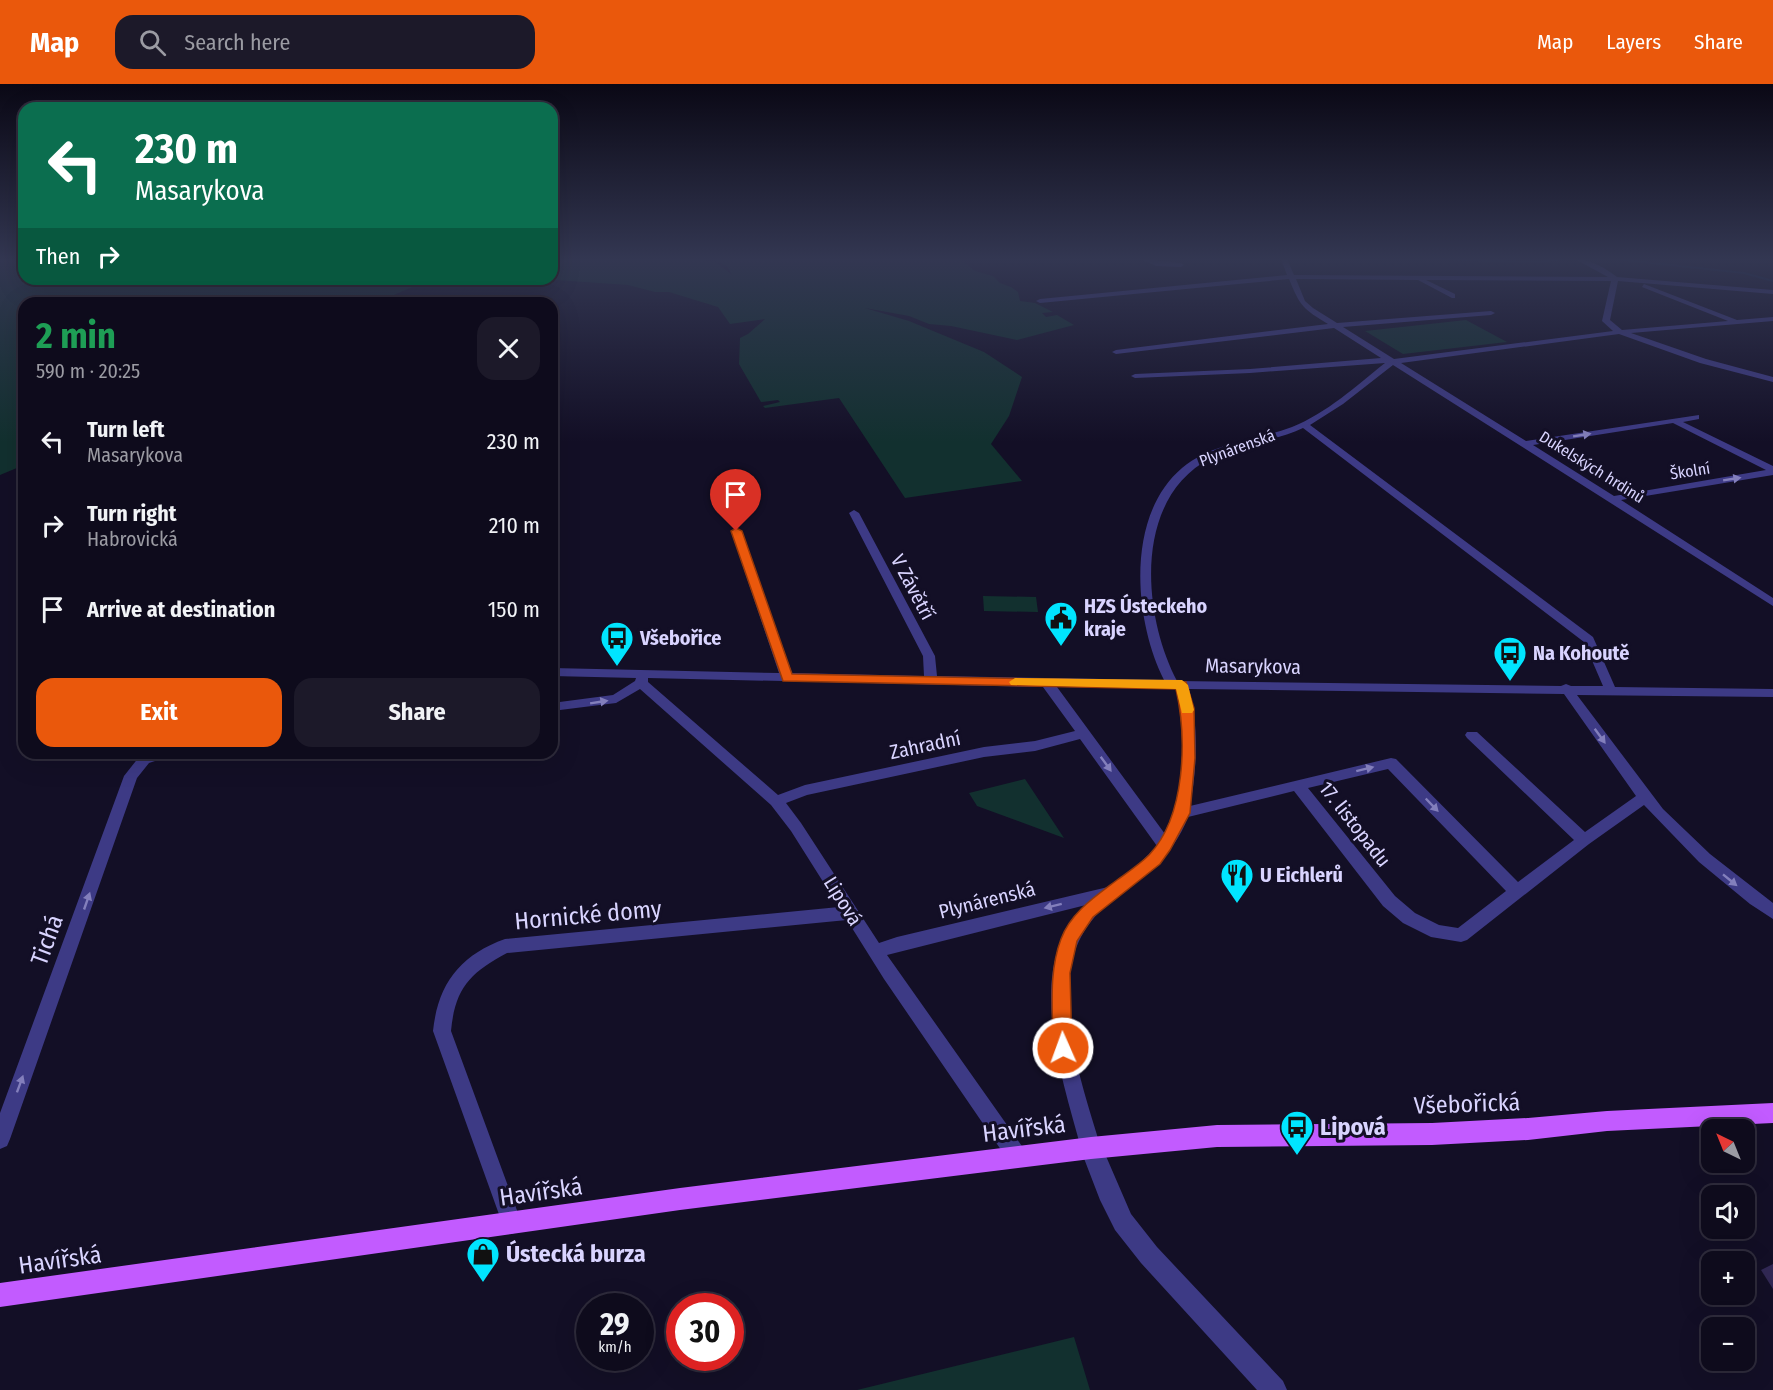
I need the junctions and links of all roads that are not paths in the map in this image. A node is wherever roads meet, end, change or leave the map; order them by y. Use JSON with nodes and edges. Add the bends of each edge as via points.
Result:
{"nodes":[{"id":1,"x":1325,"y":320,"type":"edge"},
{"id":2,"x":1407,"y":320,"type":"edge"},
{"id":3,"x":1605,"y":320,"type":"edge"},
{"id":4,"x":1732,"y":320,"type":"edge"},
{"id":5,"x":1762,"y":320,"type":"edge"},
{"id":6,"x":1737,"y":322,"type":"junction"},
{"id":7,"x":1333,"y":326,"type":"junction"},
{"id":8,"x":1620,"y":332,"type":"junction"},
{"id":9,"x":1116,"y":352,"type":"dead end"},
{"id":10,"x":1392,"y":362,"type":"junction"},
{"id":11,"x":1135,"y":376,"type":"dead end"},
{"id":12,"x":1773,"y":380,"type":"edge"},
{"id":13,"x":1696,"y":417,"type":"dead end"},
{"id":14,"x":1675,"y":421,"type":"junction"},
{"id":15,"x":1304,"y":425,"type":"junction"},
{"id":16,"x":1524,"y":444,"type":"junction"},
{"id":17,"x":1770,"y":472,"type":"edge"},
{"id":18,"x":1773,"y":480,"type":"edge"},
{"id":19,"x":1612,"y":499,"type":"junction"},
{"id":20,"x":854,"y":513,"type":"dead end"},
{"id":21,"x":736,"y":531,"type":"dead end"},
{"id":22,"x":1773,"y":603,"type":"edge"},
{"id":23,"x":558,"y":672,"type":"edge"},
{"id":24,"x":788,"y":678,"type":"junction"},
{"id":25,"x":642,"y":679,"type":"junction"},
{"id":26,"x":931,"y":681,"type":"junction"},
{"id":27,"x":1047,"y":683,"type":"junction"},
{"id":28,"x":1177,"y":685,"type":"junction"},
{"id":29,"x":1566,"y":688,"type":"junction"},
{"id":30,"x":1610,"y":690,"type":"junction"},
{"id":31,"x":1773,"y":693,"type":"edge"},
{"id":32,"x":558,"y":706,"type":"edge"},
{"id":33,"x":1084,"y":734,"type":"junction"},
{"id":34,"x":1472,"y":735,"type":"dead end"},
{"id":35,"x":147,"y":759,"type":"edge"},
{"id":36,"x":1298,"y":786,"type":"junction"},
{"id":37,"x":1645,"y":797,"type":"junction"},
{"id":38,"x":776,"y":801,"type":"junction"},
{"id":39,"x":1182,"y":813,"type":"junction"},
{"id":40,"x":1584,"y":840,"type":"junction"},
{"id":41,"x":1165,"y":846,"type":"junction"},
{"id":42,"x":1110,"y":892,"type":"junction"},
{"id":43,"x":1517,"y":892,"type":"junction"},
{"id":44,"x":1773,"y":912,"type":"edge"},
{"id":45,"x":850,"y":913,"type":"junction"},
{"id":46,"x":875,"y":952,"type":"junction"},
{"id":47,"x":1773,"y":1113,"type":"edge"},
{"id":48,"x":0,"y":1139,"type":"edge"},
{"id":49,"x":1091,"y":1148,"type":"junction"},
{"id":50,"x":1017,"y":1156,"type":"junction"},
{"id":51,"x":512,"y":1224,"type":"junction"},
{"id":52,"x":0,"y":1295,"type":"edge"},
{"id":53,"x":1274,"y":1390,"type":"edge"}],
"edges":[{"from":1,"to":7,"type":"street","name":"Dukelských hrdinů"},
{"from":2,"to":7,"type":"street"},
{"from":3,"to":8,"type":"street"},
{"from":4,"to":6,"type":"street"},
{"from":5,"to":6,"type":"street"},
{"from":6,"to":8,"type":"street"},
{"from":7,"to":9,"type":"street"},
{"from":7,"to":10,"type":"street","name":"Dukelských hrdinů"},
{"from":8,"to":10,"type":"street"},
{"from":8,"to":12,"type":"street"},
{"from":10,"to":11,"type":"street"},
{"from":10,"to":15,"type":"street","name":"Plynárenská"},
{"from":10,"to":16,"type":"street","name":"Dukelských hrdinů"},
{"from":13,"to":14,"type":"street"},
{"from":16,"to":14,"type":"street","one_way":true},
{"from":14,"to":17,"type":"street"},
{"from":15,"to":28,"type":"street","name":"Plynárenská","via":[[1207,455],[1184,470],[1161,501],[1148,544],[1146,592],[1155,646]]},
{"from":15,"to":30,"type":"street","via":[[1589,640]]},
{"from":16,"to":19,"type":"street","name":"Dukelských hrdinů"},
{"from":17,"to":18,"type":"street"},
{"from":19,"to":17,"type":"street","name":"Školní","one_way":true},
{"from":19,"to":22,"type":"street","name":"Dukelských hrdinů"},
{"from":20,"to":26,"type":"street","name":"V Závětří","via":[[929,656]]},
{"from":21,"to":24,"type":"street"},
{"from":23,"to":25,"type":"street","name":"Masarykova"},
{"from":24,"to":25,"type":"street","name":"Masarykova"},
{"from":24,"to":26,"type":"street","name":"Masarykova"},
{"from":32,"to":25,"type":"street","one_way":true,"via":[[616,699]]},
{"from":25,"to":38,"type":"street","name":"Lipová"},
{"from":26,"to":27,"type":"street","name":"Masarykova"},
{"from":27,"to":28,"type":"street","name":"Masarykova"},
{"from":27,"to":33,"type":"street"},
{"from":28,"to":29,"type":"street","name":"Masarykova"},
{"from":28,"to":39,"type":"street","name":"Plynárenská","via":[[1187,708],[1188,758]]},
{"from":29,"to":30,"type":"street","name":"Masarykova"},
{"from":29,"to":37,"type":"street","one_way":true},
{"from":30,"to":31,"type":"street","name":"Masarykova"},
{"from":33,"to":38,"type":"street","name":"Zahradní","via":[[1033,748],[984,752],[805,790]]},
{"from":33,"to":41,"type":"street","one_way":true},
{"from":34,"to":40,"type":"street"},
{"from":48,"to":35,"type":"street","name":"Tichá","one_way":true,"via":[[131,776]]},
{"from":36,"to":39,"type":"street"},
{"from":36,"to":43,"type":"street","name":"17. listopadu","one_way":true,"via":[[1391,763]]},
{"from":36,"to":43,"type":"street","name":"17. listopadu","via":[[1389,901],[1409,918],[1437,933],[1461,935]]},
{"from":37,"to":40,"type":"street","name":"17. listopadu"},
{"from":37,"to":44,"type":"street","one_way":true,"via":[[1728,879]]},
{"from":38,"to":45,"type":"street","name":"Lipová"},
{"from":39,"to":41,"type":"street","name":"Plynárenská"},
{"from":40,"to":43,"type":"street","name":"17. listopadu"},
{"from":41,"to":42,"type":"street","name":"Plynárenská","via":[[1154,860]]},
{"from":42,"to":46,"type":"street","name":"Plynárenská","one_way":true},
{"from":42,"to":49,"type":"street","name":"Plynárenská","via":[[1087,913],[1069,939],[1062,973],[1063,1048]]},
{"from":45,"to":46,"type":"street","name":"Lipová"},
{"from":45,"to":51,"type":"street","name":"Hornické domy","via":[[505,946],[476,960],[452,986],[443,1009],[442,1031]]},
{"from":46,"to":50,"type":"street","name":"Lipová"},
{"from":47,"to":49,"type":"main road","name":"Všebořická","via":[[1432,1134],[1217,1136]]},
{"from":49,"to":50,"type":"main road","name":"Havířská"},
{"from":49,"to":53,"type":"street","via":[[1123,1222]]},
{"from":50,"to":51,"type":"main road","name":"Havířská"},
{"from":51,"to":52,"type":"main road","name":"Havířská"}]}
